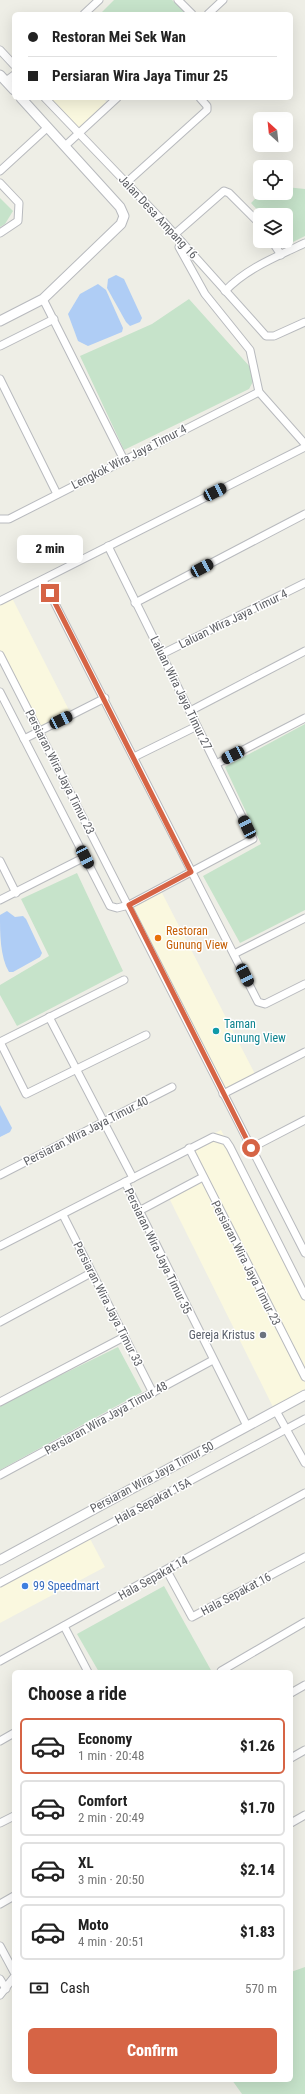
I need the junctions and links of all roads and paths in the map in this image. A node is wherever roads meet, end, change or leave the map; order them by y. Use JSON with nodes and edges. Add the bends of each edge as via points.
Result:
{"nodes":[{"id":1,"x":99,"y":0,"type":"edge"},
{"id":2,"x":178,"y":0,"type":"edge"},
{"id":3,"x":223,"y":0,"type":"edge"},
{"id":4,"x":86,"y":12,"type":"edge"},
{"id":5,"x":190,"y":12,"type":"edge"},
{"id":6,"x":210,"y":12,"type":"edge"},
{"id":7,"x":0,"y":50,"type":"edge"},
{"id":8,"x":12,"y":63,"type":"edge"},
{"id":9,"x":3,"y":78,"type":"edge"},
{"id":10,"x":12,"y":88,"type":"edge"},
{"id":11,"x":23,"y":100,"type":"edge"},
{"id":12,"x":47,"y":100,"type":"edge"},
{"id":13,"x":115,"y":100,"type":"edge"},
{"id":14,"x":202,"y":100,"type":"edge"},
{"id":15,"x":48,"y":127,"type":"junction"},
{"id":16,"x":78,"y":134,"type":"junction"},
{"id":17,"x":65,"y":146,"type":"junction"},
{"id":18,"x":0,"y":171,"type":"edge"},
{"id":19,"x":0,"y":183,"type":"edge"},
{"id":20,"x":126,"y":183,"type":"junction"},
{"id":21,"x":253,"y":217,"type":"edge"},
{"id":22,"x":0,"y":233,"type":"edge"},
{"id":23,"x":175,"y":234,"type":"junction"},
{"id":24,"x":182,"y":242,"type":"junction"},
{"id":25,"x":305,"y":243,"type":"edge"},
{"id":26,"x":276,"y":248,"type":"edge"},
{"id":27,"x":280,"y":255,"type":"junction"},
{"id":28,"x":225,"y":291,"type":"junction"},
{"id":29,"x":43,"y":299,"type":"junction"},
{"id":30,"x":54,"y":319,"type":"junction"},
{"id":31,"x":0,"y":321,"type":"edge"},
{"id":32,"x":305,"y":322,"type":"edge"},
{"id":33,"x":0,"y":346,"type":"edge"},
{"id":34,"x":0,"y":379,"type":"edge"},
{"id":35,"x":259,"y":392,"type":"junction"},
{"id":36,"x":305,"y":446,"type":"edge"},
{"id":37,"x":124,"y":460,"type":"junction"},
{"id":38,"x":57,"y":494,"type":"junction"},
{"id":39,"x":305,"y":514,"type":"edge"},
{"id":40,"x":0,"y":519,"type":"edge"},
{"id":41,"x":108,"y":546,"type":"junction"},
{"id":42,"x":43,"y":580,"type":"junction"},
{"id":43,"x":305,"y":583,"type":"edge"},
{"id":44,"x":0,"y":601,"type":"edge"},
{"id":45,"x":135,"y":603,"type":"junction"},
{"id":46,"x":305,"y":651,"type":"edge"},
{"id":47,"x":162,"y":654,"type":"junction"},
{"id":48,"x":0,"y":655,"type":"edge"},
{"id":49,"x":0,"y":692,"type":"edge"},
{"id":50,"x":105,"y":698,"type":"junction"},
{"id":51,"x":190,"y":711,"type":"junction"},
{"id":52,"x":305,"y":718,"type":"edge"},
{"id":53,"x":197,"y":726,"type":"junction"},
{"id":54,"x":39,"y":731,"type":"junction"},
{"id":55,"x":24,"y":739,"type":"junction"},
{"id":56,"x":134,"y":757,"type":"junction"},
{"id":57,"x":216,"y":764,"type":"junction"},
{"id":58,"x":85,"y":857,"type":"junction"},
{"id":59,"x":0,"y":861,"type":"edge"},
{"id":60,"x":191,"y":872,"type":"junction"},
{"id":61,"x":16,"y":893,"type":"junction"},
{"id":62,"x":0,"y":900,"type":"edge"},
{"id":63,"x":129,"y":905,"type":"junction"},
{"id":64,"x":305,"y":918,"type":"edge"},
{"id":65,"x":234,"y":954,"type":"junction"},
{"id":66,"x":124,"y":980,"type":"dead end"},
{"id":67,"x":305,"y":984,"type":"edge"},
{"id":68,"x":49,"y":1018,"type":"junction"},
{"id":69,"x":146,"y":1035,"type":"dead end"},
{"id":70,"x":0,"y":1042,"type":"edge"},
{"id":71,"x":305,"y":1052,"type":"edge"},
{"id":72,"x":77,"y":1069,"type":"junction"},
{"id":73,"x":172,"y":1087,"type":"dead end"},
{"id":74,"x":223,"y":1094,"type":"junction"},
{"id":75,"x":305,"y":1120,"type":"edge"},
{"id":76,"x":105,"y":1121,"type":"junction"},
{"id":77,"x":189,"y":1148,"type":"junction"},
{"id":78,"x":251,"y":1148,"type":"junction"},
{"id":79,"x":0,"y":1174,"type":"edge"},
{"id":80,"x":203,"y":1177,"type":"junction"},
{"id":81,"x":133,"y":1178,"type":"junction"},
{"id":82,"x":124,"y":1182,"type":"junction"},
{"id":83,"x":139,"y":1211,"type":"junction"},
{"id":84,"x":63,"y":1215,"type":"junction"},
{"id":85,"x":0,"y":1246,"type":"edge"},
{"id":86,"x":305,"y":1253,"type":"edge"},
{"id":87,"x":91,"y":1273,"type":"junction"},
{"id":88,"x":305,"y":1296,"type":"edge"},
{"id":89,"x":0,"y":1322,"type":"edge"},
{"id":90,"x":124,"y":1337,"type":"junction"},
{"id":91,"x":213,"y":1360,"type":"junction"},
{"id":92,"x":305,"y":1377,"type":"edge"},
{"id":93,"x":153,"y":1392,"type":"junction"},
{"id":94,"x":305,"y":1395,"type":"edge"},
{"id":95,"x":0,"y":1402,"type":"edge"},
{"id":96,"x":276,"y":1411,"type":"junction"},
{"id":97,"x":305,"y":1419,"type":"edge"},
{"id":98,"x":247,"y":1426,"type":"junction"},
{"id":99,"x":287,"y":1429,"type":"junction"},
{"id":100,"x":305,"y":1463,"type":"edge"},
{"id":101,"x":0,"y":1476,"type":"edge"},
{"id":102,"x":305,"y":1493,"type":"edge"},
{"id":103,"x":305,"y":1557,"type":"edge"},
{"id":104,"x":0,"y":1560,"type":"edge"},
{"id":105,"x":166,"y":1570,"type":"junction"},
{"id":106,"x":0,"y":1582,"type":"edge"},
{"id":107,"x":305,"y":1622,"type":"edge"},
{"id":108,"x":64,"y":1626,"type":"junction"},
{"id":109,"x":0,"y":1661,"type":"edge"},
{"id":110,"x":87,"y":1670,"type":"edge"},
{"id":111,"x":223,"y":1670,"type":"edge"},
{"id":112,"x":305,"y":1686,"type":"edge"},
{"id":113,"x":293,"y":1692,"type":"edge"},
{"id":114,"x":12,"y":1734,"type":"edge"},
{"id":115,"x":0,"y":1741,"type":"edge"},
{"id":116,"x":305,"y":1750,"type":"edge"},
{"id":117,"x":293,"y":1757,"type":"edge"},
{"id":118,"x":305,"y":1815,"type":"edge"},
{"id":119,"x":12,"y":1817,"type":"edge"},
{"id":120,"x":293,"y":1822,"type":"edge"},
{"id":121,"x":0,"y":1823,"type":"edge"},
{"id":122,"x":12,"y":1897,"type":"edge"},
{"id":123,"x":0,"y":1904,"type":"edge"},
{"id":124,"x":0,"y":1946,"type":"edge"},
{"id":125,"x":12,"y":1968,"type":"edge"},
{"id":126,"x":0,"y":1979,"type":"edge"},
{"id":127,"x":12,"y":1980,"type":"edge"},
{"id":128,"x":6,"y":1989,"type":"junction"},
{"id":129,"x":0,"y":1995,"type":"edge"}],
"edges":[{"from":1,"to":4,"type":"street"},
{"from":2,"to":5,"type":"street"},
{"from":3,"to":6,"type":"street"},
{"from":7,"to":8,"type":"street"},
{"from":9,"to":10,"type":"street"},
{"from":11,"to":15,"type":"street"},
{"from":12,"to":16,"type":"street","name":"Jalan Desa Ampang 16"},
{"from":13,"to":16,"type":"street"},
{"from":14,"to":20,"type":"street","via":[[207,110]]},
{"from":15,"to":17,"type":"street"},
{"from":15,"to":18,"type":"street"},
{"from":16,"to":17,"type":"street"},
{"from":16,"to":20,"type":"street","name":"Jalan Desa Ampang 16"},
{"from":17,"to":29,"type":"street","via":[[120,207],[124,216],[121,224]]},
{"from":19,"to":22,"type":"street","via":[[19,203],[18,221]]},
{"from":20,"to":23,"type":"street","name":"Jalan Desa Ampang 16"},
{"from":21,"to":23,"type":"street","via":[[224,192]]},
{"from":23,"to":24,"type":"street","name":"Jalan Desa Ampang 16"},
{"from":24,"to":28,"type":"street","name":"Jalan Desa Ampang 16"},
{"from":24,"to":35,"type":"street","via":[[179,248],[196,281],[250,350]]},
{"from":25,"to":27,"type":"street"},
{"from":26,"to":27,"type":"street"},
{"from":27,"to":28,"type":"street","via":[[243,275]]},
{"from":28,"to":32,"type":"street","name":"Jalan Desa Ampang 16","via":[[266,336],[270,337]]},
{"from":29,"to":30,"type":"street"},
{"from":29,"to":31,"type":"street"},
{"from":30,"to":33,"type":"street"},
{"from":30,"to":37,"type":"street"},
{"from":34,"to":38,"type":"street"},
{"from":35,"to":36,"type":"street"},
{"from":35,"to":37,"type":"street","name":"Lengkok Wira Jaya Timur 4"},
{"from":36,"to":41,"type":"street"},
{"from":37,"to":38,"type":"street","name":"Lengkok Wira Jaya Timur 4"},
{"from":38,"to":40,"type":"street","name":"Lengkok Wira Jaya Timur 4","via":[[9,519]]},
{"from":39,"to":45,"type":"street"},
{"from":41,"to":42,"type":"street"},
{"from":41,"to":45,"type":"street","name":"Laluan Wira Jaya Timur 27"},
{"from":42,"to":44,"type":"street"},
{"from":42,"to":50,"type":"street"},
{"from":43,"to":47,"type":"street","name":"Laluan Wira Jaya Timur 4"},
{"from":45,"to":47,"type":"street","name":"Laluan Wira Jaya Timur 27"},
{"from":46,"to":51,"type":"street"},
{"from":47,"to":51,"type":"street","name":"Laluan Wira Jaya Timur 27"},
{"from":48,"to":54,"type":"street","name":"Persiaran Wira Jaya Timur 23"},
{"from":49,"to":55,"type":"street","name":"Persiaran Wira Jaya Timur 23"},
{"from":50,"to":54,"type":"street"},
{"from":50,"to":56,"type":"street"},
{"from":51,"to":53,"type":"street","name":"Laluan Wira Jaya Timur 27"},
{"from":52,"to":57,"type":"street"},
{"from":53,"to":56,"type":"street"},
{"from":53,"to":57,"type":"street","name":"Laluan Wira Jaya Timur 27"},
{"from":54,"to":55,"type":"street"},
{"from":54,"to":63,"type":"street","name":"Persiaran Wira Jaya Timur 23"},
{"from":55,"to":58,"type":"street","name":"Persiaran Wira Jaya Timur 23"},
{"from":56,"to":60,"type":"street"},
{"from":57,"to":60,"type":"street","name":"Laluan Wira Jaya Timur 27","via":[[253,840]]},
{"from":58,"to":61,"type":"street"},
{"from":58,"to":63,"type":"street","name":"Persiaran Wira Jaya Timur 23","via":[[110,906],[116,908]]},
{"from":59,"to":61,"type":"street"},
{"from":60,"to":63,"type":"street"},
{"from":60,"to":65,"type":"street"},
{"from":61,"to":62,"type":"street"},
{"from":63,"to":74,"type":"street","name":"Persiaran Wira Jaya Timur 23"},
{"from":64,"to":65,"type":"street"},
{"from":65,"to":67,"type":"street","via":[[258,1002],[265,1004]]},
{"from":66,"to":68,"type":"street"},
{"from":68,"to":70,"type":"street"},
{"from":68,"to":72,"type":"street"},
{"from":69,"to":72,"type":"street"},
{"from":70,"to":72,"type":"street","via":[[26,1094]]},
{"from":71,"to":74,"type":"street"},
{"from":72,"to":76,"type":"street"},
{"from":73,"to":76,"type":"street","name":"Persiaran Wira Jaya Timur 40"},
{"from":74,"to":78,"type":"street","name":"Persiaran Wira Jaya Timur 23"},
{"from":75,"to":78,"type":"street"},
{"from":76,"to":79,"type":"street","name":"Persiaran Wira Jaya Timur 40"},
{"from":76,"to":81,"type":"street"},
{"from":77,"to":80,"type":"street","name":"Persiaran Wira Jaya Timur 23"},
{"from":77,"to":81,"type":"street"},
{"from":77,"to":88,"type":"street","via":[[213,1136],[226,1141]]},
{"from":78,"to":86,"type":"street","name":"Persiaran Wira Jaya Timur 23"},
{"from":80,"to":83,"type":"street"},
{"from":80,"to":92,"type":"street","name":"Persiaran Wira Jaya Timur 23"},
{"from":81,"to":82,"type":"street"},
{"from":82,"to":83,"type":"street","name":"Persiaran Wira Jaya Timur 35"},
{"from":82,"to":84,"type":"street"},
{"from":83,"to":91,"type":"street","name":"Persiaran Wira Jaya Timur 35"},
{"from":84,"to":85,"type":"street"},
{"from":84,"to":87,"type":"street","name":"Persiaran Wira Jaya Timur 33"},
{"from":87,"to":89,"type":"street"},
{"from":87,"to":90,"type":"street","name":"Persiaran Wira Jaya Timur 33"},
{"from":90,"to":93,"type":"street","name":"Persiaran Wira Jaya Timur 33"},
{"from":90,"to":95,"type":"street"},
{"from":91,"to":93,"type":"street","name":"Persiaran Wira Jaya Timur 48"},
{"from":91,"to":98,"type":"street","name":"Persiaran Wira Jaya Timur 35"},
{"from":93,"to":101,"type":"street","name":"Persiaran Wira Jaya Timur 48"},
{"from":94,"to":96,"type":"street","name":"Persiaran Wira Jaya Timur 50"},
{"from":96,"to":98,"type":"street","name":"Persiaran Wira Jaya Timur 50"},
{"from":96,"to":99,"type":"street"},
{"from":97,"to":99,"type":"street","name":"Hala Sepakat 15A"},
{"from":98,"to":104,"type":"street","name":"Persiaran Wira Jaya Timur 50"},
{"from":99,"to":100,"type":"street"},
{"from":99,"to":106,"type":"street","name":"Hala Sepakat 15A"},
{"from":102,"to":105,"type":"street","name":"Hala Sepakat 14"},
{"from":103,"to":105,"type":"street","name":"Hala Sepakat 16","via":[[192,1617]]},
{"from":105,"to":108,"type":"street","name":"Hala Sepakat 14"},
{"from":107,"to":111,"type":"street"},
{"from":108,"to":109,"type":"street","name":"Hala Sepakat 14"},
{"from":108,"to":110,"type":"street"},
{"from":112,"to":113,"type":"street"},
{"from":114,"to":115,"type":"street"},
{"from":116,"to":117,"type":"street"},
{"from":118,"to":120,"type":"street"},
{"from":119,"to":121,"type":"street"},
{"from":122,"to":123,"type":"street"},
{"from":124,"to":125,"type":"street"},
{"from":126,"to":128,"type":"street"},
{"from":127,"to":128,"type":"street"},
{"from":128,"to":129,"type":"street"}]}
